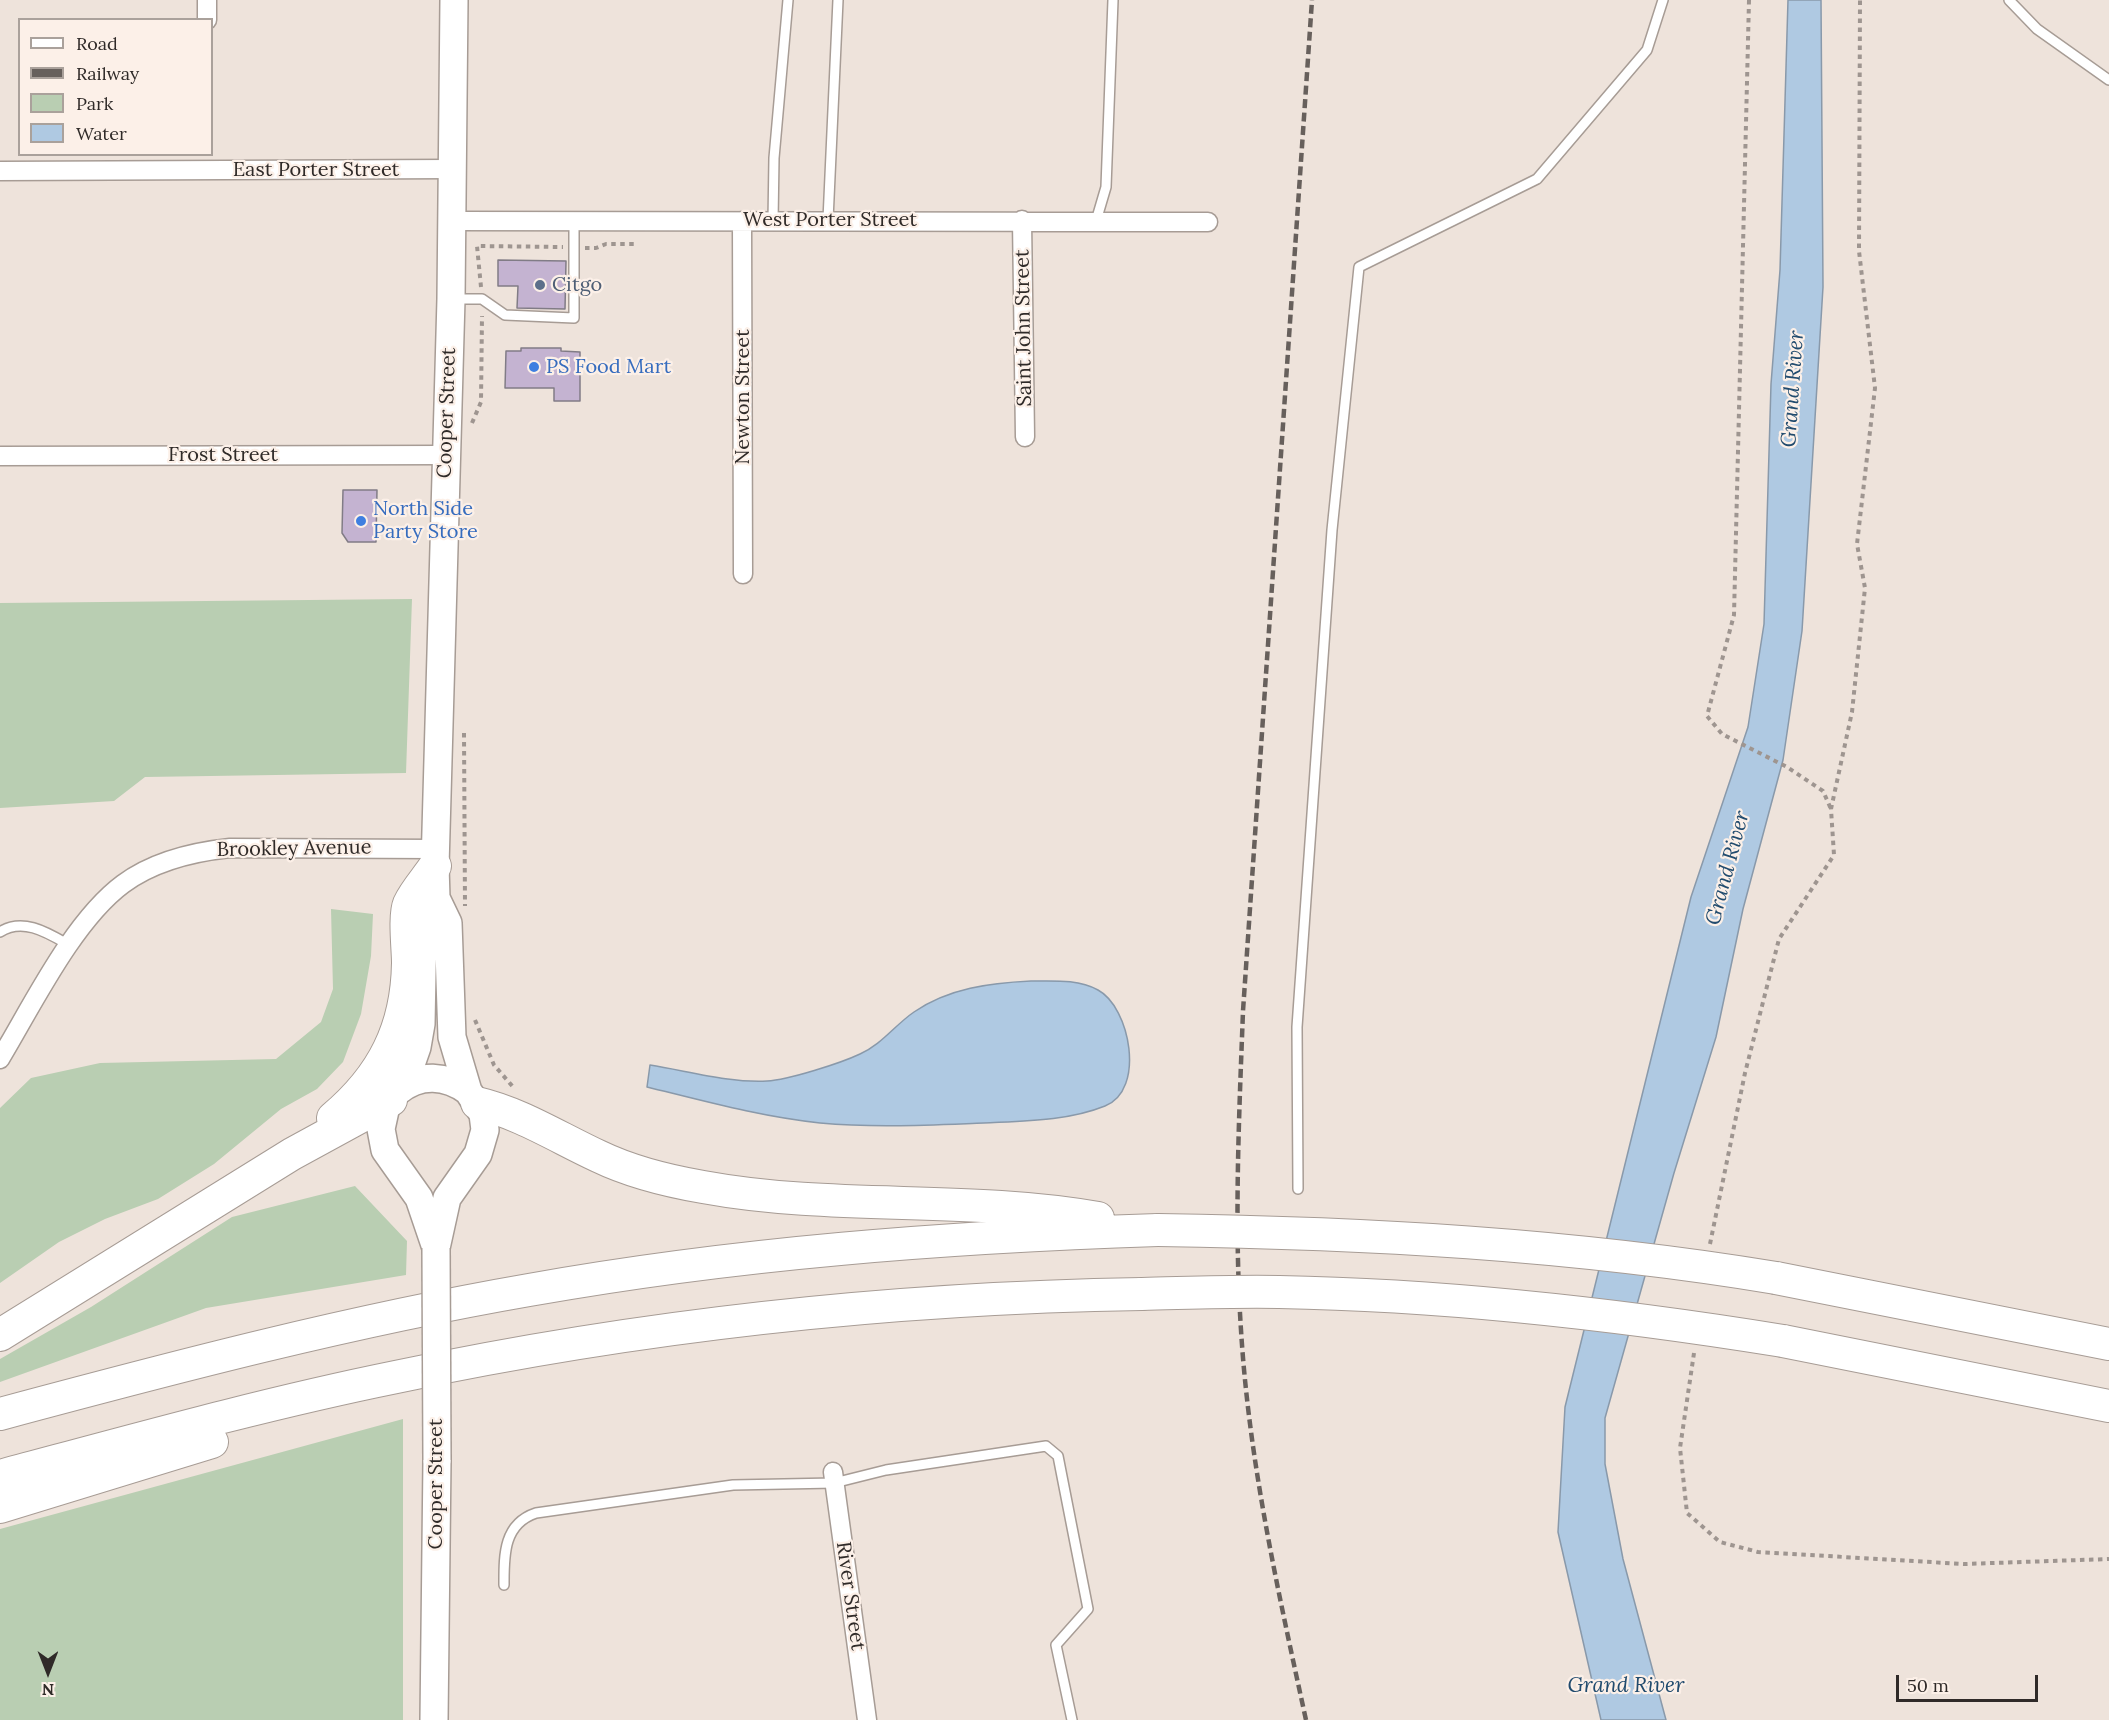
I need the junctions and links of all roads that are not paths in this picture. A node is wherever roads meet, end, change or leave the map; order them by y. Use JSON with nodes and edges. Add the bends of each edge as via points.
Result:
{"nodes":[{"id":1,"x":207,"y":0,"type":"edge"},
{"id":2,"x":453,"y":0,"type":"edge"},
{"id":3,"x":788,"y":0,"type":"edge"},
{"id":4,"x":838,"y":0,"type":"edge"},
{"id":5,"x":1113,"y":0,"type":"edge"},
{"id":6,"x":1663,"y":0,"type":"edge"},
{"id":7,"x":2009,"y":0,"type":"edge"},
{"id":8,"x":207,"y":18,"type":"edge"},
{"id":9,"x":2109,"y":80,"type":"edge"},
{"id":10,"x":210,"y":162,"type":"edge"},
{"id":11,"x":452,"y":169,"type":"junction"},
{"id":12,"x":0,"y":171,"type":"edge"},
{"id":13,"x":742,"y":220,"type":"junction"},
{"id":14,"x":773,"y":220,"type":"junction"},
{"id":15,"x":828,"y":220,"type":"junction"},
{"id":16,"x":1022,"y":220,"type":"junction"},
{"id":17,"x":1096,"y":220,"type":"junction"},
{"id":18,"x":452,"y":221,"type":"junction"},
{"id":19,"x":574,"y":221,"type":"junction"},
{"id":20,"x":1208,"y":222,"type":"dead end"},
{"id":21,"x":451,"y":299,"type":"junction"},
{"id":22,"x":1026,"y":437,"type":"dead end"},
{"id":23,"x":446,"y":455,"type":"junction"},
{"id":24,"x":0,"y":456,"type":"edge"},
{"id":25,"x":743,"y":574,"type":"dead end"},
{"id":26,"x":435,"y":857,"type":"junction"},
{"id":27,"x":436,"y":898,"type":"junction"},
{"id":28,"x":0,"y":932,"type":"edge"},
{"id":29,"x":70,"y":945,"type":"junction"},
{"id":30,"x":2,"y":1052,"type":"edge"},
{"id":31,"x":394,"y":1095,"type":"junction"},
{"id":32,"x":473,"y":1097,"type":"junction"},
{"id":33,"x":292,"y":1154,"type":"junction"},
{"id":34,"x":400,"y":1170,"type":"junction"},
{"id":35,"x":464,"y":1171,"type":"junction"},
{"id":36,"x":1298,"y":1189,"type":"dead end"},
{"id":37,"x":1158,"y":1230,"type":"junction"},
{"id":38,"x":436,"y":1248,"type":"junction"},
{"id":39,"x":0,"y":1335,"type":"edge"},
{"id":40,"x":2109,"y":1344,"type":"edge"},
{"id":41,"x":468,"y":1363,"type":"junction"},
{"id":42,"x":2109,"y":1406,"type":"edge"},
{"id":43,"x":0,"y":1414,"type":"edge"},
{"id":44,"x":0,"y":1476,"type":"edge"},
{"id":45,"x":834,"y":1478,"type":"junction"},
{"id":46,"x":0,"y":1507,"type":"edge"},
{"id":47,"x":504,"y":1585,"type":"dead end"},
{"id":48,"x":434,"y":1720,"type":"edge"},
{"id":49,"x":867,"y":1720,"type":"edge"},
{"id":50,"x":1072,"y":1720,"type":"edge"}],
"edges":[{"from":1,"to":8,"type":"street"},
{"from":2,"to":11,"type":"main road","name":"Cooper Street"},
{"from":3,"to":14,"type":"lane","via":[[774,158]]},
{"from":4,"to":15,"type":"lane"},
{"from":5,"to":17,"type":"lane","via":[[1106,187]]},
{"from":6,"to":36,"type":"lane","via":[[1647,50],[1537,179],[1359,267],[1332,530],[1297,1028]]},
{"from":7,"to":9,"type":"lane","via":[[2037,29]]},
{"from":10,"to":11,"type":"street","name":"East Porter Street"},
{"from":10,"to":12,"type":"street","name":"East Porter Street"},
{"from":11,"to":18,"type":"main road","name":"Cooper Street"},
{"from":13,"to":14,"type":"street","name":"West Porter Street"},
{"from":13,"to":19,"type":"street","name":"West Porter Street"},
{"from":13,"to":25,"type":"street","name":"Newton Street"},
{"from":14,"to":15,"type":"street","name":"West Porter Street"},
{"from":15,"to":16,"type":"street","name":"West Porter Street"},
{"from":16,"to":17,"type":"street","name":"West Porter Street"},
{"from":16,"to":22,"type":"street","name":"Saint John Street"},
{"from":17,"to":20,"type":"street","name":"West Porter Street"},
{"from":18,"to":19,"type":"street","name":"West Porter Street"},
{"from":18,"to":21,"type":"main road","name":"Cooper Street"},
{"from":19,"to":21,"type":"lane","via":[[574,318],[505,315],[482,299]]},
{"from":21,"to":23,"type":"main road","name":"Cooper Street"},
{"from":23,"to":24,"type":"street","name":"Frost Street"},
{"from":23,"to":26,"type":"main road","name":"Cooper Street"},
{"from":26,"to":27,"type":"main road","name":"Cooper Street"},
{"from":26,"to":29,"type":"street","name":"Brookley Avenue","via":[[263,847],[181,856],[122,884]]},
{"from":26,"to":33,"type":"highway","via":[[409,905],[408,976],[403,1015],[394,1041],[361,1091],[305,1138]]},
{"from":27,"to":31,"type":"main road","name":"Cooper Street","via":[[423,921],[420,1034],[414,1059]]},
{"from":27,"to":32,"type":"main road","name":"Cooper Street","via":[[448,923],[449,1015],[457,1057]]},
{"from":28,"to":29,"type":"lane","via":[[10,926],[39,928]]},
{"from":29,"to":30,"type":"street","name":"Brookley Avenue"},
{"from":31,"to":32,"type":"main road","via":[[419,1079],[435,1078],[450,1081]]},
{"from":31,"to":33,"type":"highway"},
{"from":31,"to":34,"type":"main road","name":"Cooper Street","via":[[383,1114],[382,1136],[389,1156]]},
{"from":32,"to":35,"type":"main road","name":"Cooper Street","via":[[484,1122],[484,1138],[475,1159]]},
{"from":32,"to":37,"type":"highway","via":[[601,1158],[642,1173],[704,1187],[793,1197],[1045,1210]]},
{"from":33,"to":39,"type":"highway"},
{"from":34,"to":35,"type":"main road","via":[[417,1179],[433,1181]]},
{"from":34,"to":38,"type":"main road","name":"Cooper Street","via":[[419,1198]]},
{"from":35,"to":38,"type":"main road","name":"Cooper Street","via":[[447,1198]]},
{"from":37,"to":40,"type":"highway","bridge":true,"via":[[1329,1233],[1499,1243],[1639,1258],[1776,1278]]},
{"from":37,"to":43,"type":"highway","via":[[844,1247],[575,1282],[351,1324]]},
{"from":38,"to":48,"type":"main road","name":"Cooper Street","bridge":true},
{"from":41,"to":42,"type":"highway","bridge":true,"via":[[731,1321],[875,1306],[1051,1295],[1278,1292],[1555,1309],[1783,1341]]},
{"from":41,"to":44,"type":"highway","via":[[317,1394]]},
{"from":41,"to":46,"type":"highway"},
{"from":45,"to":47,"type":"lane","via":[[733,1485],[536,1513],[522,1520],[507,1539]]},
{"from":45,"to":49,"type":"street","name":"River Street"},
{"from":45,"to":50,"type":"lane","via":[[1041,1446],[1055,1452],[1088,1609],[1056,1645]]}]}
